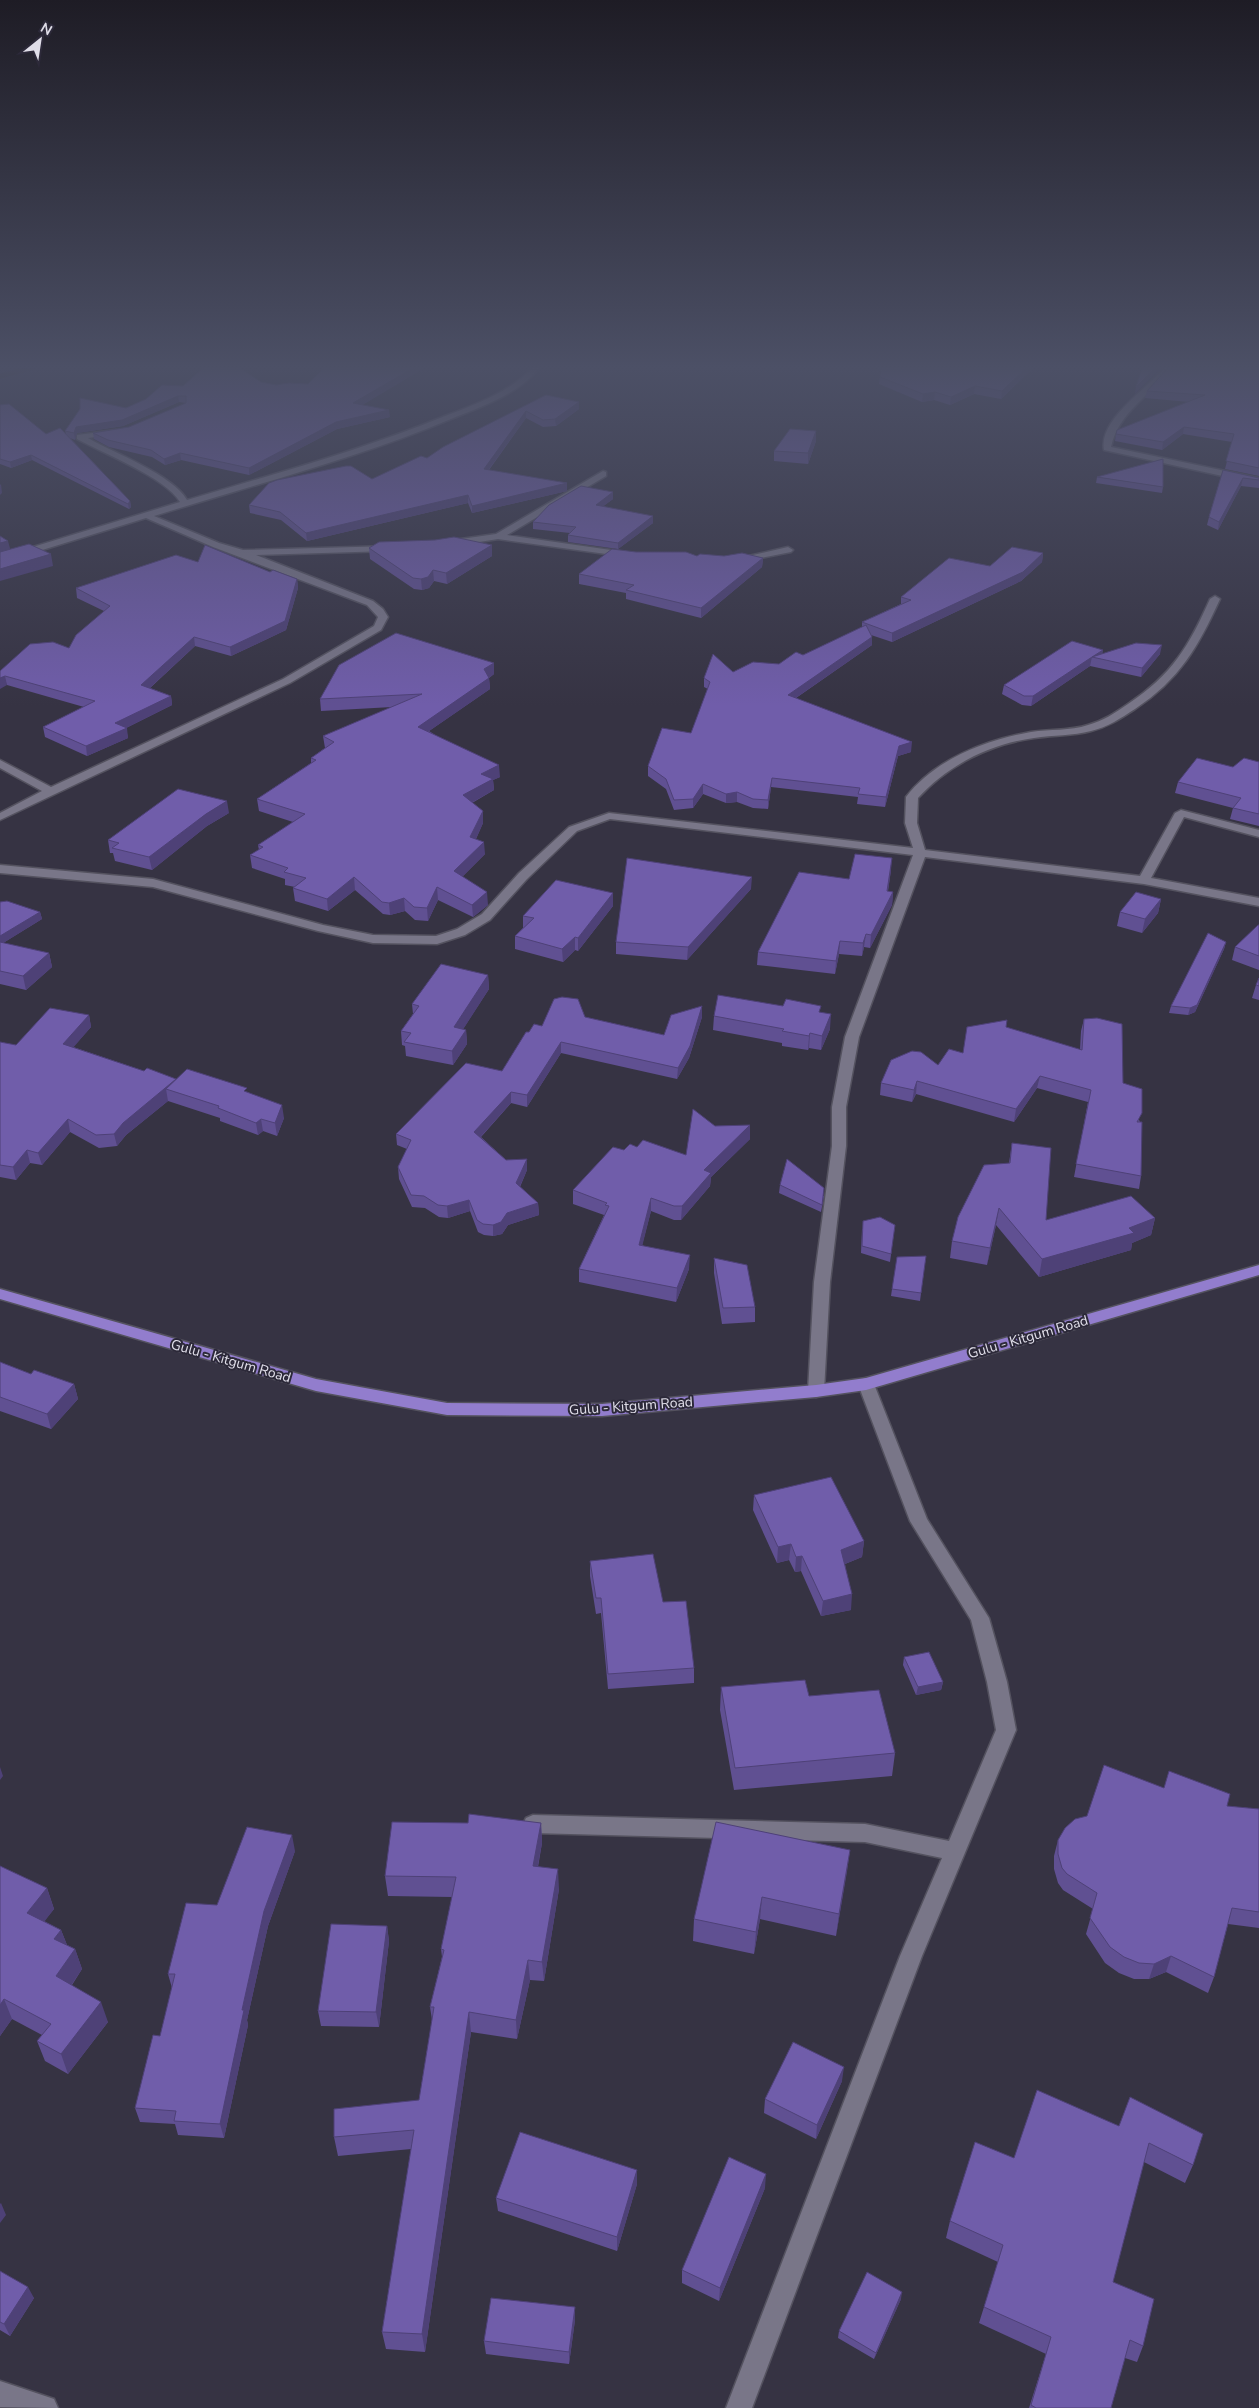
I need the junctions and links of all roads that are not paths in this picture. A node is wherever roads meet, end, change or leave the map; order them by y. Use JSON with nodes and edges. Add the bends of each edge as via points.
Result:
{"nodes":[{"id":1,"x":160,"y":480,"type":"edge"},
{"id":2,"x":263,"y":480,"type":"edge"},
{"id":3,"x":593,"y":480,"type":"edge"},
{"id":4,"x":185,"y":504,"type":"junction"},
{"id":5,"x":148,"y":516,"type":"junction"},
{"id":6,"x":498,"y":536,"type":"junction"},
{"id":7,"x":7,"y":544,"type":"dead end"},
{"id":8,"x":444,"y":545,"type":"edge"},
{"id":9,"x":399,"y":547,"type":"edge"},
{"id":10,"x":788,"y":550,"type":"dead end"},
{"id":11,"x":242,"y":553,"type":"junction"},
{"id":12,"x":22,"y":554,"type":"junction"},
{"id":13,"x":636,"y":557,"type":"edge"},
{"id":14,"x":0,"y":560,"type":"edge"},
{"id":15,"x":724,"y":561,"type":"edge"},
{"id":16,"x":1216,"y":599,"type":"dead end"},
{"id":17,"x":0,"y":763,"type":"edge"},
{"id":18,"x":50,"y":791,"type":"junction"},
{"id":19,"x":0,"y":817,"type":"edge"},
{"id":20,"x":1259,"y":834,"type":"edge"},
{"id":21,"x":920,"y":852,"type":"junction"},
{"id":22,"x":0,"y":869,"type":"edge"},
{"id":23,"x":1144,"y":880,"type":"junction"},
{"id":24,"x":1259,"y":902,"type":"edge"},
{"id":25,"x":1259,"y":1270,"type":"edge"},
{"id":26,"x":0,"y":1294,"type":"edge"},
{"id":27,"x":866,"y":1384,"type":"junction"},
{"id":28,"x":816,"y":1391,"type":"junction"},
{"id":29,"x":533,"y":1824,"type":"edge"},
{"id":30,"x":955,"y":1851,"type":"junction"},
{"id":31,"x":0,"y":2394,"type":"edge"},
{"id":32,"x":45,"y":2408,"type":"edge"},
{"id":33,"x":740,"y":2408,"type":"edge"}],
"edges":[{"from":1,"to":4,"type":"street","via":[[184,499]]},
{"from":2,"to":4,"type":"street"},
{"from":3,"to":6,"type":"street"},
{"from":4,"to":5,"type":"street"},
{"from":5,"to":11,"type":"street"},
{"from":5,"to":12,"type":"street"},
{"from":6,"to":8,"type":"street"},
{"from":6,"to":13,"type":"street"},
{"from":7,"to":12,"type":"street"},
{"from":9,"to":11,"type":"street"},
{"from":10,"to":15,"type":"street"},
{"from":11,"to":18,"type":"street","via":[[370,603],[383,617],[378,628],[277,687]]},
{"from":12,"to":14,"type":"street"},
{"from":16,"to":21,"type":"street","via":[[1183,664],[1164,686],[1108,722],[1087,729],[998,742],[977,750],[921,785],[912,797],[911,823]]},
{"from":17,"to":18,"type":"street"},
{"from":18,"to":19,"type":"street"},
{"from":20,"to":23,"type":"street","via":[[1181,813]]},
{"from":21,"to":22,"type":"street","via":[[609,816],[572,829],[486,916],[461,932],[437,940],[400,941],[322,928],[153,883]]},
{"from":21,"to":23,"type":"street"},
{"from":21,"to":28,"type":"street","via":[[852,1037],[840,1107],[839,1146],[822,1282]]},
{"from":23,"to":24,"type":"street"},
{"from":25,"to":27,"type":"main road","name":"Gulu - Kitgum Road"},
{"from":26,"to":28,"type":"main road","name":"Gulu - Kitgum Road","via":[[316,1385],[447,1409],[602,1410]]},
{"from":27,"to":28,"type":"main road","name":"Gulu - Kitgum Road"},
{"from":27,"to":30,"type":"street","via":[[919,1521],[980,1618],[997,1682],[1006,1730]]},
{"from":29,"to":30,"type":"street","via":[[865,1833]]},
{"from":30,"to":33,"type":"street","via":[[911,1956]]},
{"from":31,"to":32,"type":"street"}]}
